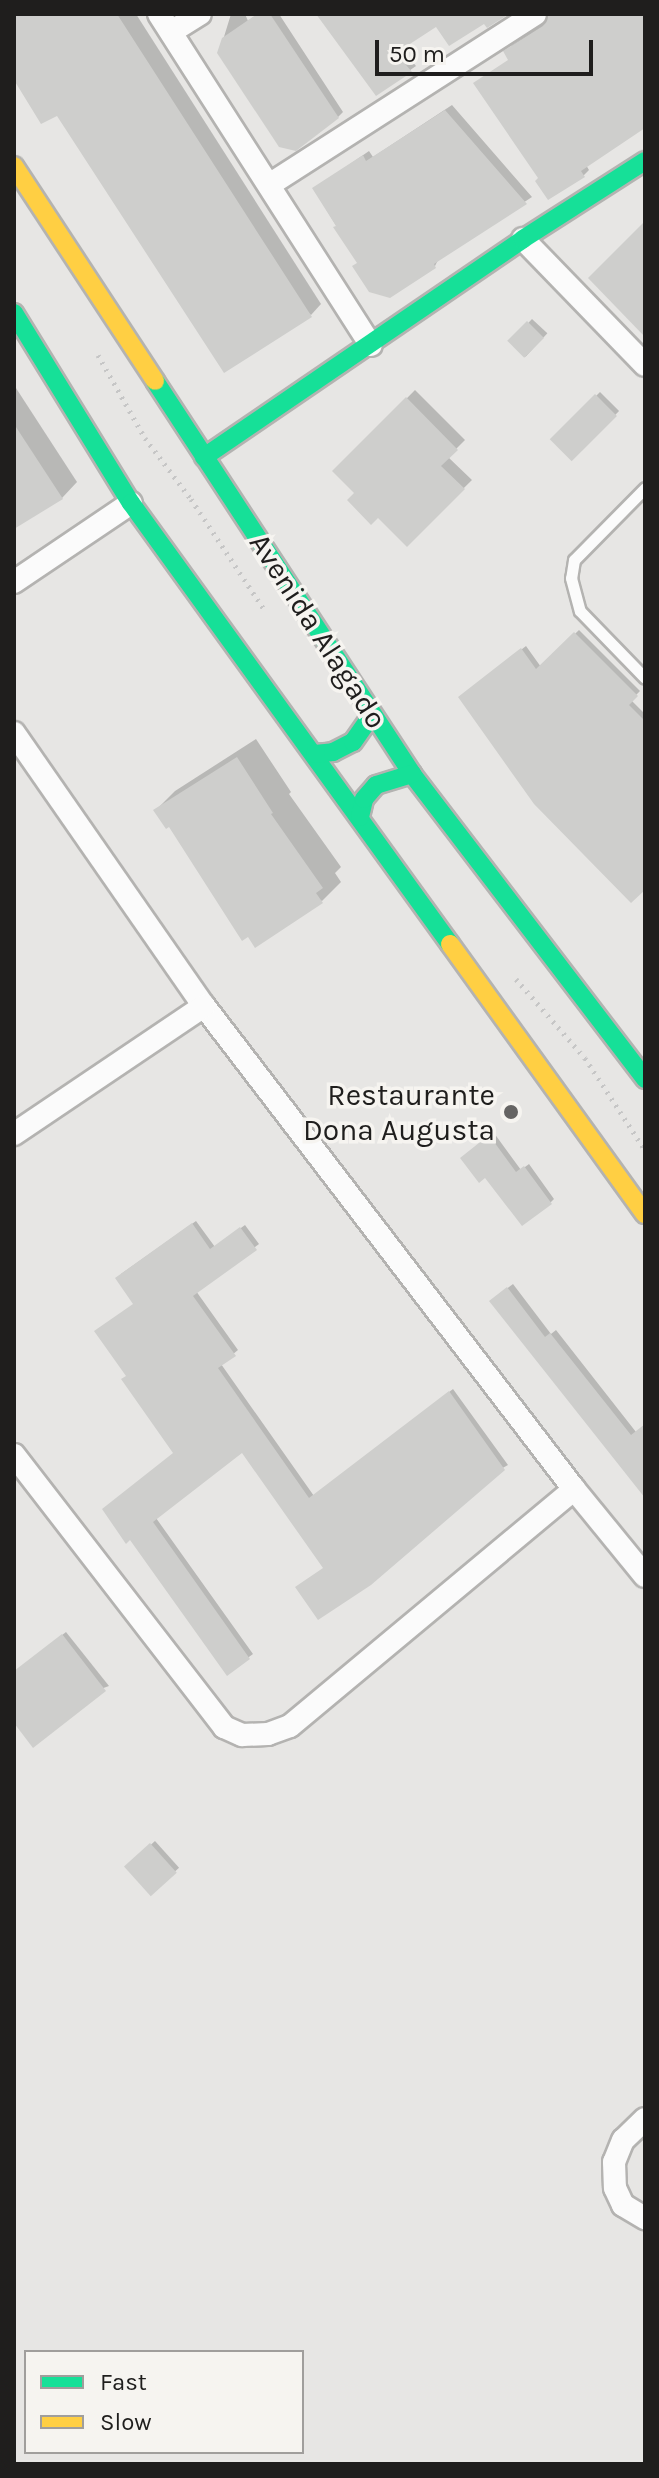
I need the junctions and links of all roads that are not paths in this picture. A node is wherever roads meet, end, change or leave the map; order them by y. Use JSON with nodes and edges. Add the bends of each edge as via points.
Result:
{"nodes":[{"id":1,"x":200,"y":14,"type":"edge"},
{"id":2,"x":535,"y":14,"type":"edge"},
{"id":3,"x":165,"y":23,"type":"edge"},
{"id":4,"x":645,"y":161,"type":"edge"},
{"id":5,"x":14,"y":166,"type":"edge"},
{"id":6,"x":269,"y":185,"type":"junction"},
{"id":7,"x":523,"y":239,"type":"junction"},
{"id":8,"x":14,"y":313,"type":"edge"},
{"id":9,"x":371,"y":345,"type":"junction"},
{"id":10,"x":645,"y":365,"type":"edge"},
{"id":11,"x":204,"y":457,"type":"junction"},
{"id":12,"x":645,"y":488,"type":"edge"},
{"id":13,"x":131,"y":503,"type":"junction"},
{"id":14,"x":14,"y":582,"type":"edge"},
{"id":15,"x":645,"y":678,"type":"edge"},
{"id":16,"x":372,"y":715,"type":"junction"},
{"id":17,"x":14,"y":733,"type":"edge"},
{"id":18,"x":315,"y":754,"type":"junction"},
{"id":19,"x":412,"y":774,"type":"junction"},
{"id":20,"x":360,"y":817,"type":"junction"},
{"id":21,"x":204,"y":1006,"type":"junction"},
{"id":22,"x":645,"y":1079,"type":"edge"},
{"id":23,"x":14,"y":1134,"type":"edge"},
{"id":24,"x":645,"y":1214,"type":"edge"},
{"id":25,"x":14,"y":1455,"type":"edge"},
{"id":26,"x":574,"y":1489,"type":"junction"},
{"id":27,"x":645,"y":1576,"type":"edge"},
{"id":28,"x":645,"y":2119,"type":"edge"},
{"id":29,"x":645,"y":2218,"type":"edge"}],
"edges":[{"from":1,"to":3,"type":"street"},
{"from":2,"to":6,"type":"street"},
{"from":3,"to":6,"type":"street"},
{"from":4,"to":7,"type":"main road"},
{"from":5,"to":11,"type":"main road","name":"Avenida Alagado"},
{"from":6,"to":9,"type":"street"},
{"from":7,"to":9,"type":"main road"},
{"from":7,"to":10,"type":"street"},
{"from":8,"to":13,"type":"main road"},
{"from":9,"to":11,"type":"main road"},
{"from":11,"to":16,"type":"main road","name":"Avenida Alagado"},
{"from":12,"to":15,"type":"lane","via":[[574,560],[571,578],[580,611]]},
{"from":13,"to":14,"type":"street"},
{"from":13,"to":18,"type":"main road"},
{"from":16,"to":18,"type":"main road","via":[[353,742]]},
{"from":16,"to":19,"type":"main road","name":"Avenida Alagado"},
{"from":17,"to":21,"type":"street"},
{"from":18,"to":20,"type":"main road"},
{"from":19,"to":20,"type":"main road","via":[[376,785],[364,799]]},
{"from":19,"to":22,"type":"main road","name":"Avenida Alagado"},
{"from":20,"to":24,"type":"main road"},
{"from":21,"to":23,"type":"street"},
{"from":21,"to":26,"type":"street"},
{"from":25,"to":26,"type":"street","via":[[224,1727],[242,1735],[290,1726]]},
{"from":26,"to":27,"type":"street"},
{"from":28,"to":29,"type":"street","via":[[623,2140],[614,2162],[615,2188],[623,2205]]}]}
